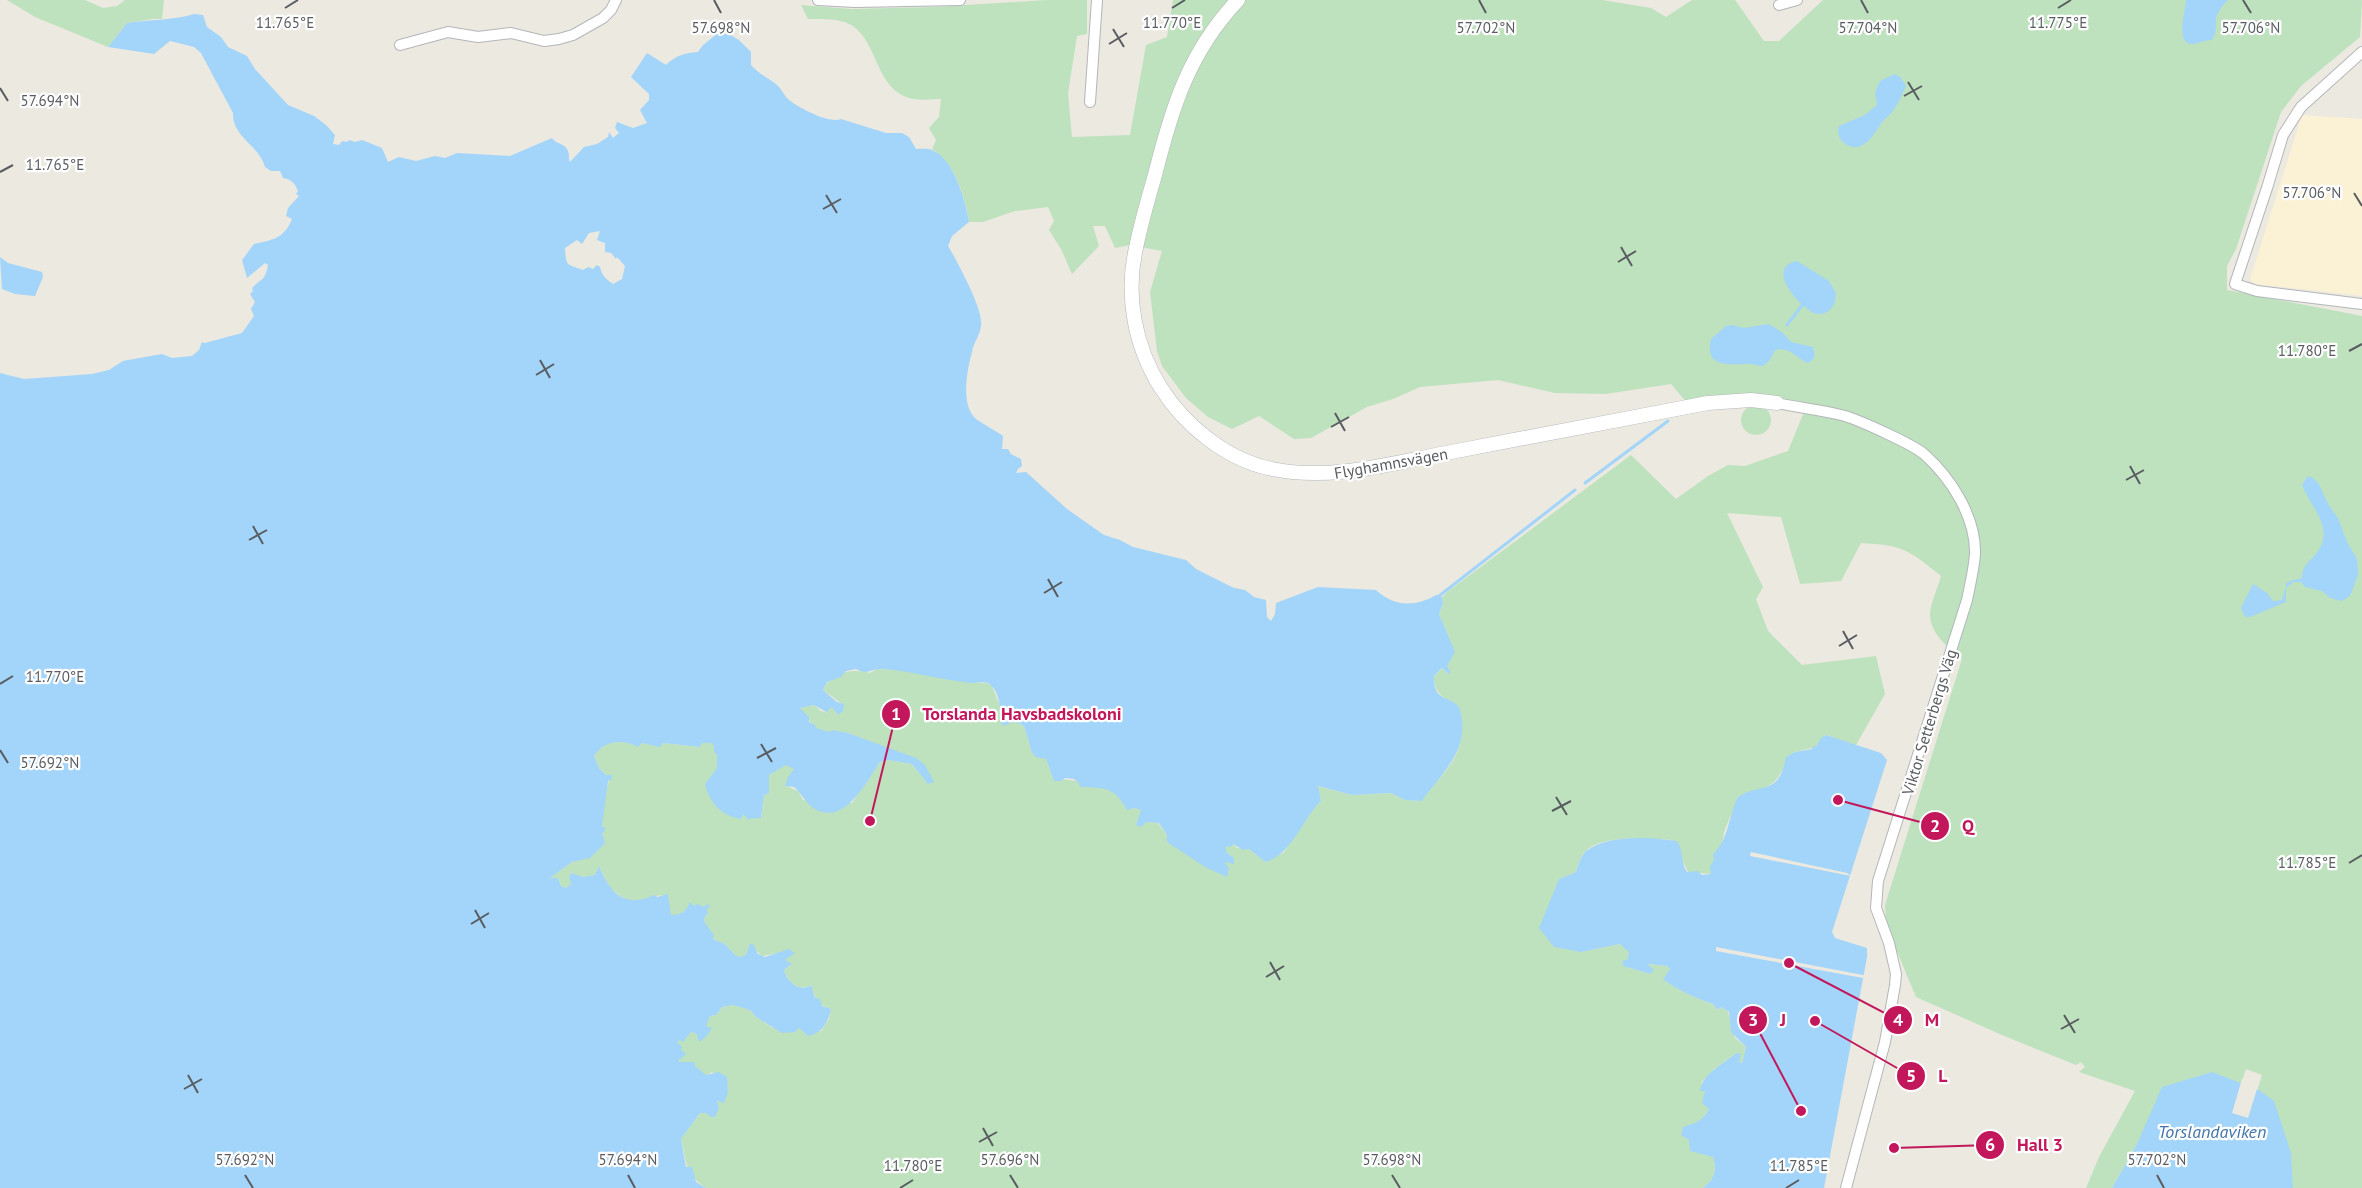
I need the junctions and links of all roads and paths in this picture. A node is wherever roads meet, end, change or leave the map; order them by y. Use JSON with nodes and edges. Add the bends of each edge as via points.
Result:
{"nodes":[{"id":1,"x":616,"y":0,"type":"edge"},
{"id":2,"x":818,"y":0,"type":"edge"},
{"id":3,"x":960,"y":0,"type":"edge"},
{"id":4,"x":1097,"y":0,"type":"edge"},
{"id":5,"x":1238,"y":0,"type":"edge"},
{"id":6,"x":1797,"y":0,"type":"edge"},
{"id":7,"x":848,"y":1,"type":"edge"},
{"id":8,"x":1779,"y":5,"type":"dead end"},
{"id":9,"x":400,"y":45,"type":"dead end"},
{"id":10,"x":2362,"y":52,"type":"edge"},
{"id":11,"x":1089,"y":102,"type":"dead end"},
{"id":12,"x":2362,"y":304,"type":"edge"},
{"id":13,"x":1777,"y":404,"type":"joint"},
{"id":14,"x":1846,"y":1188,"type":"edge"}],
"edges":[{"from":1,"to":9,"type":"street","via":[[603,18],[559,39],[511,33],[478,37],[448,32]]},
{"from":2,"to":7,"type":"street"},
{"from":3,"to":7,"type":"street"},
{"from":4,"to":11,"type":"street"},
{"from":5,"to":13,"type":"street","name":"Flyghamnsvägen","via":[[1205,41],[1179,89],[1131,273],[1136,331],[1151,371],[1173,405],[1207,438],[1236,456],[1269,469],[1331,474],[1708,403],[1751,400]]},
{"from":6,"to":8,"type":"street"},
{"from":10,"to":12,"type":"street","via":[[2301,107],[2283,135],[2235,284],[2257,291]]},
{"from":13,"to":14,"type":"street","name":"Viktor Setterbergs Väg","via":[[1860,421],[1922,453],[1959,497],[1975,554],[1967,600],[1878,881],[1876,908],[1896,974],[1895,985],[1885,1042]]}]}
